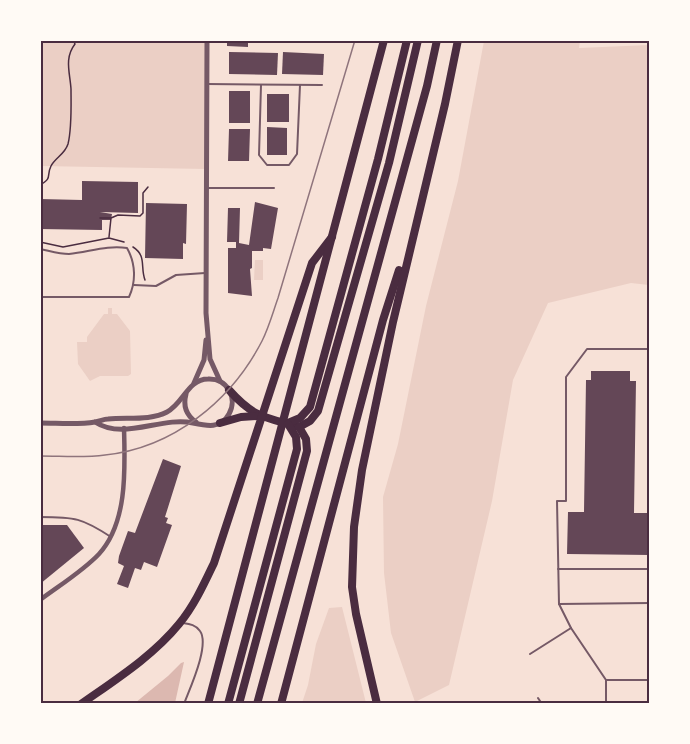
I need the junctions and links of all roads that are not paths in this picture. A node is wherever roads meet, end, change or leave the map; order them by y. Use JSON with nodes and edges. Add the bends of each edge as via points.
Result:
{"nodes":[{"id":1,"x":207,"y":40,"type":"edge"},
{"id":2,"x":384,"y":40,"type":"edge"},
{"id":3,"x":407,"y":40,"type":"edge"},
{"id":4,"x":418,"y":40,"type":"edge"},
{"id":5,"x":437,"y":40,"type":"edge"},
{"id":6,"x":458,"y":40,"type":"edge"},
{"id":7,"x":207,"y":84,"type":"junction"},
{"id":8,"x":261,"y":84,"type":"junction"},
{"id":9,"x":300,"y":85,"type":"junction"},
{"id":10,"x":322,"y":85,"type":"dead end"},
{"id":11,"x":206,"y":188,"type":"junction"},
{"id":12,"x":274,"y":188,"type":"dead end"},
{"id":13,"x":418,"y":213,"type":"junction"},
{"id":14,"x":334,"y":234,"type":"junction"},
{"id":15,"x":40,"y":249,"type":"edge"},
{"id":16,"x":205,"y":273,"type":"junction"},
{"id":17,"x":134,"y":285,"type":"junction"},
{"id":18,"x":40,"y":297,"type":"edge"},
{"id":19,"x":207,"y":331,"type":"junction"},
{"id":20,"x":650,"y":349,"type":"edge"},
{"id":21,"x":323,"y":378,"type":"junction"},
{"id":22,"x":221,"y":382,"type":"junction"},
{"id":23,"x":193,"y":384,"type":"junction"},
{"id":24,"x":229,"y":390,"type":"junction"},
{"id":25,"x":187,"y":392,"type":"junction"},
{"id":26,"x":258,"y":416,"type":"junction"},
{"id":27,"x":95,"y":422,"type":"junction"},
{"id":28,"x":40,"y":423,"type":"edge"},
{"id":29,"x":220,"y":423,"type":"junction"},
{"id":30,"x":199,"y":424,"type":"junction"},
{"id":31,"x":287,"y":424,"type":"junction"},
{"id":32,"x":299,"y":427,"type":"junction"},
{"id":33,"x":124,"y":428,"type":"junction"},
{"id":34,"x":40,"y":516,"type":"edge"},
{"id":35,"x":111,"y":537,"type":"junction"},
{"id":36,"x":558,"y":569,"type":"junction"},
{"id":37,"x":650,"y":569,"type":"edge"},
{"id":38,"x":40,"y":600,"type":"edge"},
{"id":39,"x":559,"y":603,"type":"junction"},
{"id":40,"x":650,"y":603,"type":"edge"},
{"id":41,"x":180,"y":622,"type":"junction"},
{"id":42,"x":571,"y":628,"type":"junction"},
{"id":43,"x":530,"y":654,"type":"dead end"},
{"id":44,"x":606,"y":680,"type":"junction"},
{"id":45,"x":650,"y":680,"type":"edge"},
{"id":46,"x":538,"y":698,"type":"dead end"},
{"id":47,"x":81,"y":704,"type":"edge"},
{"id":48,"x":184,"y":704,"type":"edge"},
{"id":49,"x":208,"y":704,"type":"edge"},
{"id":50,"x":228,"y":704,"type":"edge"},
{"id":51,"x":239,"y":704,"type":"edge"},
{"id":52,"x":257,"y":704,"type":"edge"},
{"id":53,"x":282,"y":704,"type":"edge"},
{"id":54,"x":377,"y":704,"type":"edge"},
{"id":55,"x":542,"y":704,"type":"edge"},
{"id":56,"x":606,"y":704,"type":"edge"}],
"edges":[{"from":1,"to":7,"type":"street"},
{"from":2,"to":14,"type":"highway"},
{"from":3,"to":21,"type":"highway"},
{"from":4,"to":21,"type":"highway","via":[[389,163]]},
{"from":5,"to":52,"type":"highway"},
{"from":6,"to":13,"type":"highway"},
{"from":7,"to":8,"type":"lane"},
{"from":7,"to":11,"type":"street"},
{"from":8,"to":9,"type":"lane"},
{"from":8,"to":9,"type":"lane","via":[[259,155],[267,165],[289,165],[297,154]]},
{"from":9,"to":10,"type":"lane"},
{"from":11,"to":12,"type":"lane"},
{"from":11,"to":16,"type":"street"},
{"from":13,"to":53,"type":"highway","via":[[383,320]]},
{"from":13,"to":54,"type":"highway","via":[[362,470],[354,527],[352,587]]},
{"from":14,"to":41,"type":"highway","via":[[312,264],[214,563]]},
{"from":14,"to":49,"type":"highway"},
{"from":15,"to":17,"type":"lane","via":[[69,254],[112,246],[127,248],[132,257]]},
{"from":16,"to":17,"type":"lane","via":[[176,275],[156,286]]},
{"from":16,"to":19,"type":"street"},
{"from":17,"to":18,"type":"lane","via":[[129,297]]},
{"from":19,"to":22,"type":"street","via":[[210,360]]},
{"from":19,"to":23,"type":"street","via":[[204,360]]},
{"from":20,"to":36,"type":"lane","via":[[588,348],[566,377],[566,501],[557,501]]},
{"from":21,"to":31,"type":"highway","via":[[310,407]]},
{"from":21,"to":32,"type":"highway","via":[[318,411]]},
{"from":22,"to":23,"type":"street","via":[[207,378]]},
{"from":22,"to":24,"type":"street"},
{"from":23,"to":25,"type":"street"},
{"from":24,"to":26,"type":"highway"},
{"from":24,"to":29,"type":"street","via":[[230,412]]},
{"from":25,"to":27,"type":"street","via":[[167,412]]},
{"from":25,"to":30,"type":"street","via":[[188,414]]},
{"from":26,"to":29,"type":"highway"},
{"from":26,"to":31,"type":"highway"},
{"from":27,"to":28,"type":"street"},
{"from":27,"to":33,"type":"street","via":[[104,428]]},
{"from":29,"to":30,"type":"street"},
{"from":30,"to":33,"type":"street","via":[[173,422]]},
{"from":31,"to":32,"type":"highway"},
{"from":31,"to":50,"type":"highway","via":[[297,442],[289,480]]},
{"from":32,"to":51,"type":"highway","via":[[306,439],[307,452]]},
{"from":33,"to":35,"type":"street","via":[[123,486]]},
{"from":34,"to":35,"type":"lane","via":[[83,519]]},
{"from":35,"to":38,"type":"street","via":[[99,554]]},
{"from":36,"to":37,"type":"lane"},
{"from":36,"to":39,"type":"lane"},
{"from":39,"to":40,"type":"lane"},
{"from":39,"to":42,"type":"lane"},
{"from":41,"to":47,"type":"highway","via":[[135,664]]},
{"from":41,"to":48,"type":"lane","via":[[199,629],[203,646]]},
{"from":42,"to":43,"type":"lane"},
{"from":42,"to":44,"type":"lane"},
{"from":44,"to":45,"type":"lane"},
{"from":44,"to":56,"type":"lane"},
{"from":46,"to":55,"type":"lane"}]}
